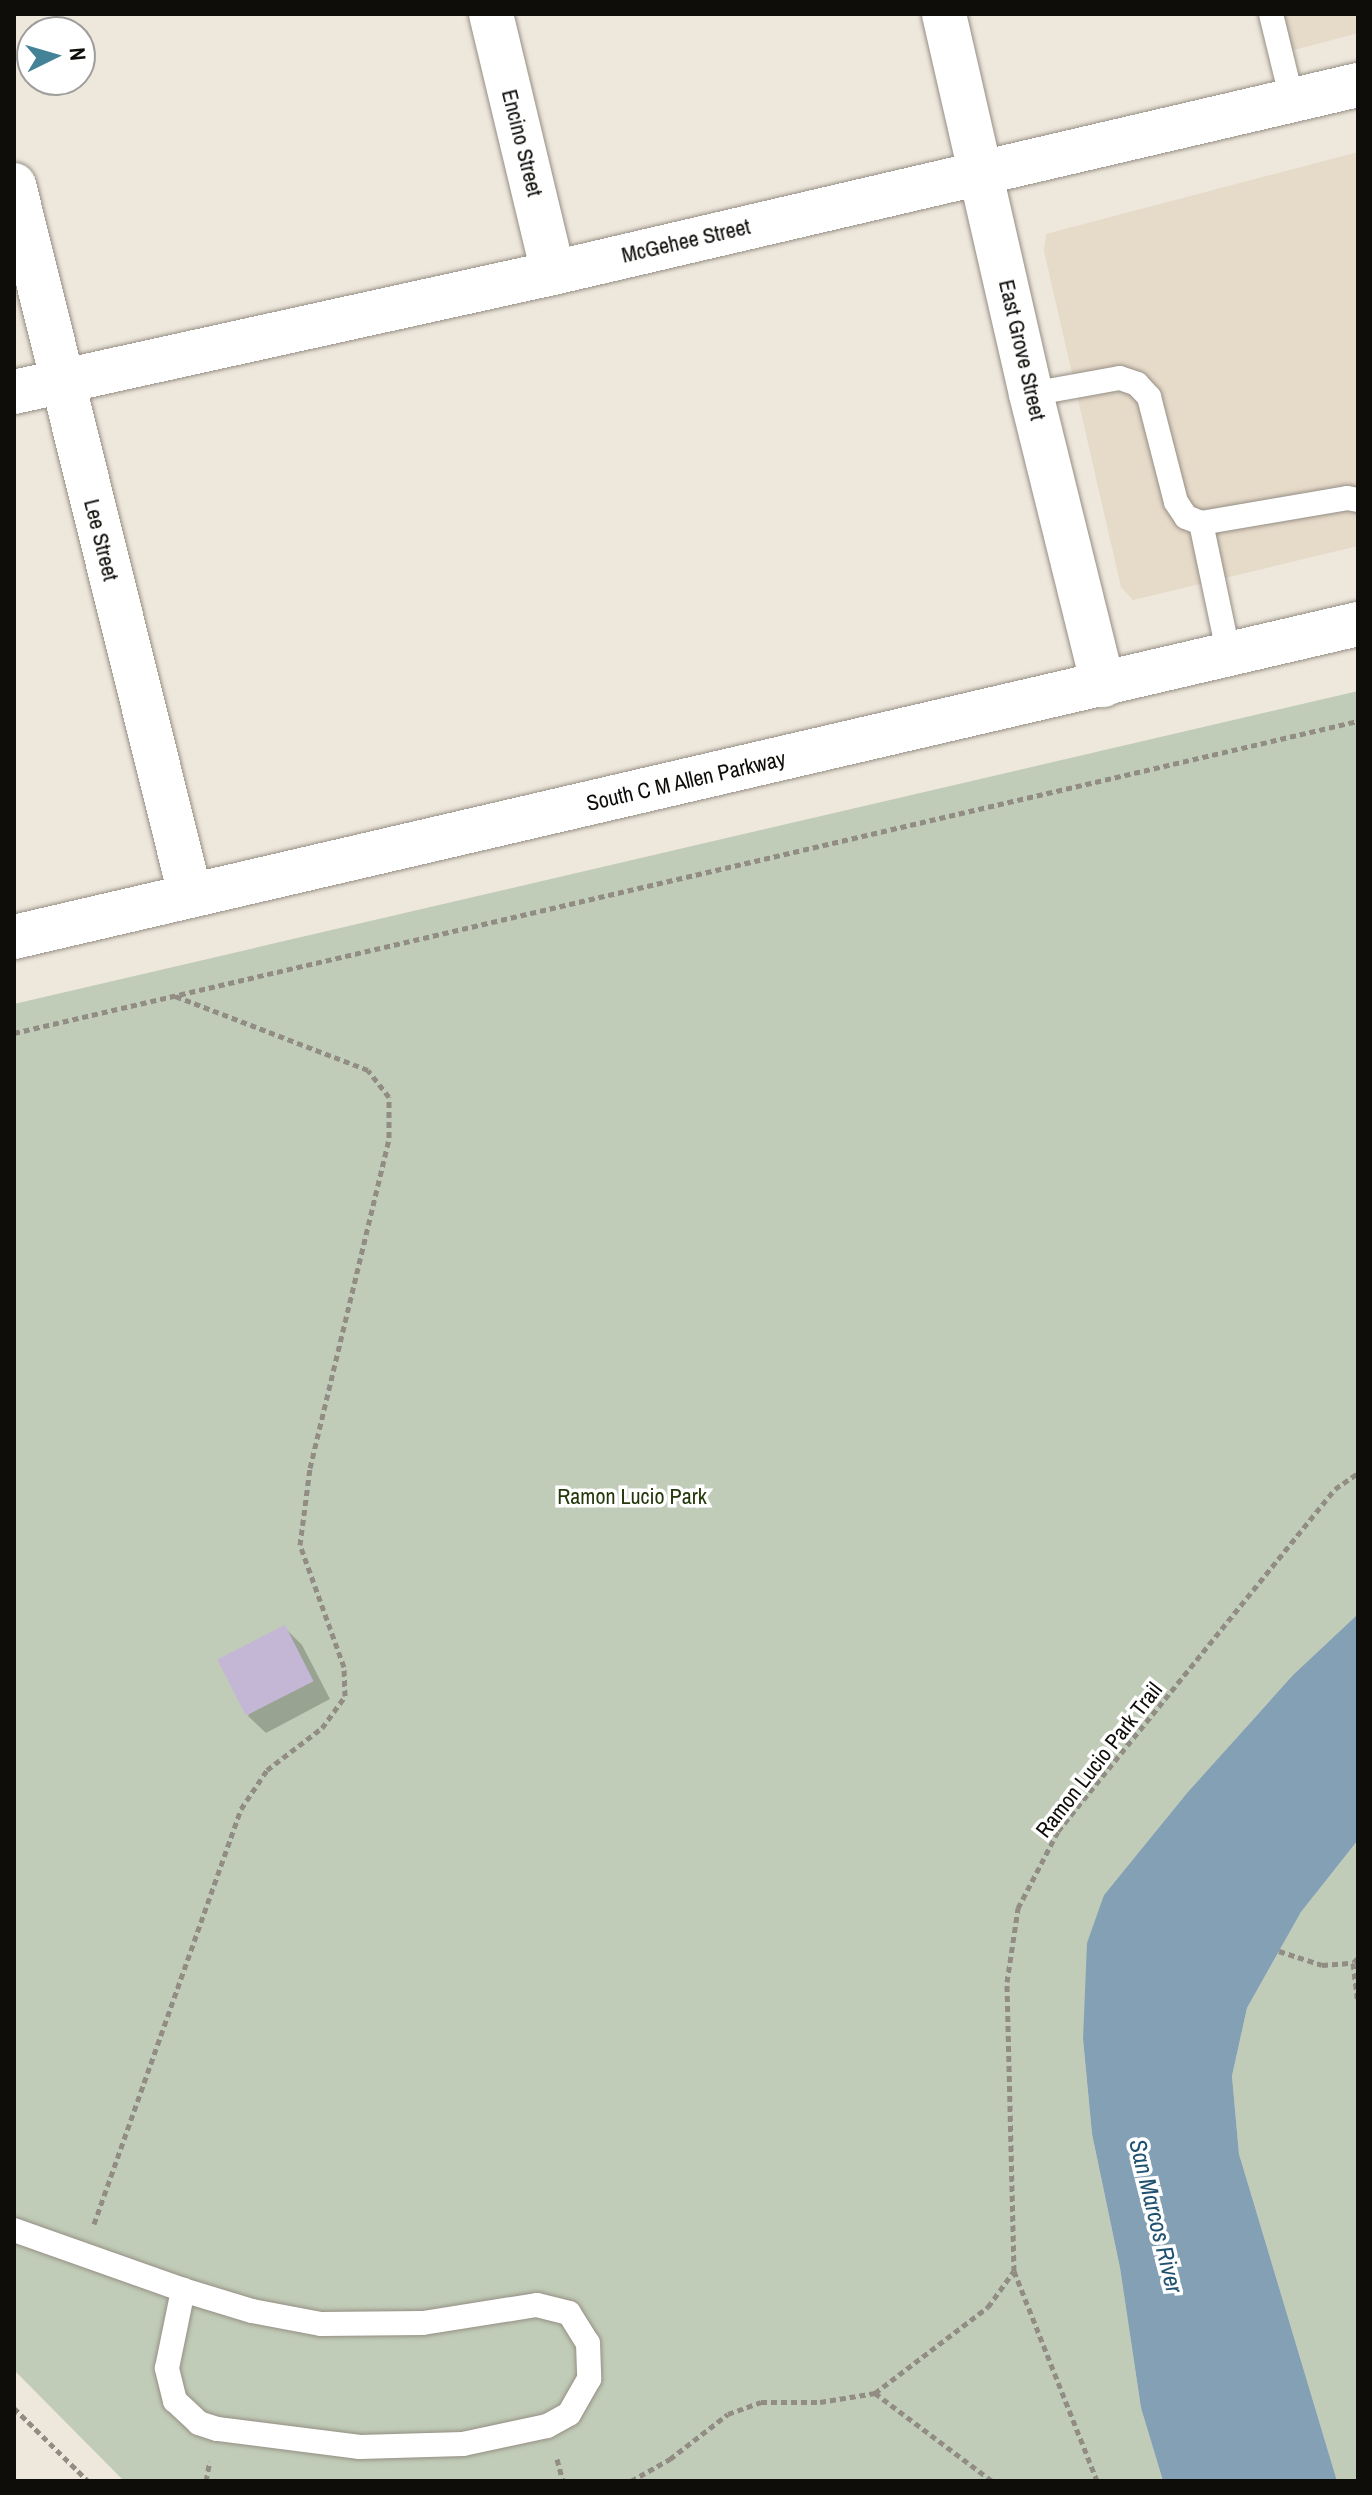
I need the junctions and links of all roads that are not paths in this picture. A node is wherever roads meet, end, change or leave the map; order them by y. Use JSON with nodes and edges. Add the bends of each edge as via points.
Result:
{"nodes":[{"id":1,"x":491,"y":14,"type":"edge"},
{"id":2,"x":944,"y":14,"type":"edge"},
{"id":3,"x":1271,"y":14,"type":"edge"},
{"id":4,"x":1358,"y":85,"type":"edge"},
{"id":5,"x":1292,"y":100,"type":"junction"},
{"id":6,"x":981,"y":171,"type":"junction"},
{"id":7,"x":14,"y":185,"type":"edge"},
{"id":8,"x":553,"y":273,"type":"junction"},
{"id":9,"x":61,"y":381,"type":"junction"},
{"id":10,"x":14,"y":392,"type":"edge"},
{"id":11,"x":1031,"y":394,"type":"junction"},
{"id":12,"x":1358,"y":500,"type":"edge"},
{"id":13,"x":1201,"y":523,"type":"junction"},
{"id":14,"x":1358,"y":624,"type":"edge"},
{"id":15,"x":1229,"y":656,"type":"junction"},
{"id":16,"x":1103,"y":685,"type":"junction"},
{"id":17,"x":190,"y":894,"type":"junction"},
{"id":18,"x":14,"y":937,"type":"edge"},
{"id":19,"x":14,"y":2230,"type":"edge"},
{"id":20,"x":183,"y":2290,"type":"junction"}],
"edges":[{"from":1,"to":8,"type":"street","name":"Encino Street"},
{"from":2,"to":6,"type":"street","name":"East Grove Street"},
{"from":3,"to":5,"type":"lane"},
{"from":4,"to":5,"type":"street","name":"McGehee Street"},
{"from":5,"to":6,"type":"street","name":"McGehee Street"},
{"from":6,"to":8,"type":"street","name":"McGehee Street"},
{"from":6,"to":11,"type":"street","name":"East Grove Street"},
{"from":7,"to":9,"type":"street","name":"Lee Street"},
{"from":8,"to":9,"type":"street","name":"McGehee Street"},
{"from":9,"to":10,"type":"street","name":"McGehee Street"},
{"from":9,"to":17,"type":"street","name":"Lee Street"},
{"from":11,"to":13,"type":"lane","via":[[1120,378],[1137,384],[1149,397],[1176,502],[1186,517]]},
{"from":11,"to":16,"type":"street","name":"East Grove Street"},
{"from":12,"to":13,"type":"lane"},
{"from":13,"to":15,"type":"lane"},
{"from":14,"to":15,"type":"street","name":"South C M Allen Parkway"},
{"from":15,"to":16,"type":"street","name":"South C M Allen Parkway"},
{"from":16,"to":17,"type":"street","name":"South C M Allen Parkway"},
{"from":17,"to":18,"type":"street","name":"South C M Allen Parkway"},
{"from":19,"to":20,"type":"lane"},
{"from":20,"to":20,"type":"lane","via":[[321,2324],[423,2323],[537,2305],[569,2313],[588,2343],[589,2379],[569,2414],[547,2426],[463,2444],[360,2447],[217,2429],[199,2423],[175,2401],[167,2368]]}]}
